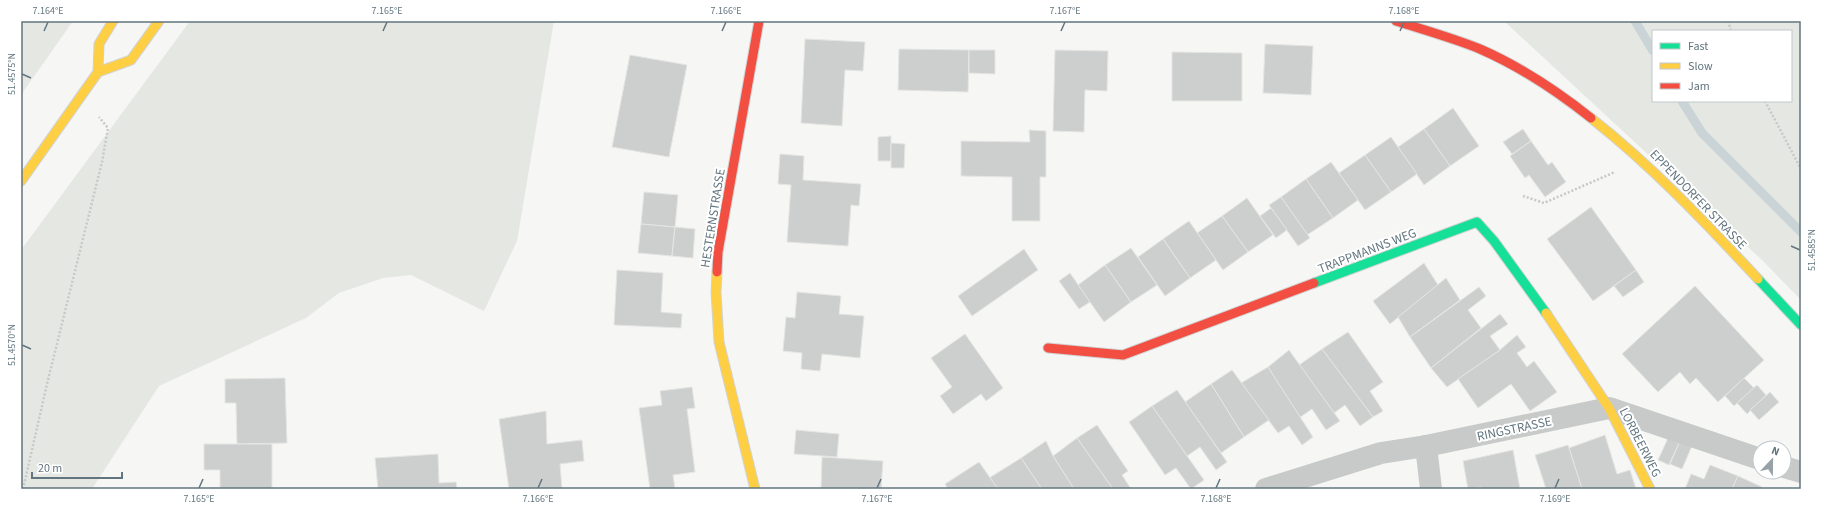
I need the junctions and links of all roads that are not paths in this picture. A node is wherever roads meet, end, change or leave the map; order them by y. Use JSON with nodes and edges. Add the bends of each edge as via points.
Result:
{"nodes":[{"id":1,"x":114,"y":21,"type":"edge"},
{"id":2,"x":159,"y":21,"type":"edge"},
{"id":3,"x":759,"y":21,"type":"edge"},
{"id":4,"x":1396,"y":21,"type":"edge"},
{"id":5,"x":98,"y":72,"type":"junction"},
{"id":6,"x":21,"y":181,"type":"edge"},
{"id":7,"x":1801,"y":325,"type":"edge"},
{"id":8,"x":1048,"y":348,"type":"dead end"},
{"id":9,"x":1609,"y":408,"type":"junction"},
{"id":10,"x":1426,"y":446,"type":"junction"},
{"id":11,"x":1752,"y":456,"type":"edge"},
{"id":12,"x":755,"y":489,"type":"edge"},
{"id":13,"x":1266,"y":489,"type":"edge"},
{"id":14,"x":1431,"y":489,"type":"edge"},
{"id":15,"x":1650,"y":489,"type":"edge"}],
"edges":[{"from":1,"to":5,"type":"street","via":[[99,44]]},
{"from":2,"to":5,"type":"street","via":[[131,60]]},
{"from":3,"to":12,"type":"street","name":"HESTERNSTRASSE","via":[[718,252],[716,292],[719,342]]},
{"from":4,"to":7,"type":"street","name":"EPPENDORFER STRASSE","via":[[1489,54],[1542,82],[1592,117],[1679,194]]},
{"from":5,"to":6,"type":"street"},
{"from":8,"to":9,"type":"street","name":"TRAPPMANNS WEG","via":[[1123,355],[1477,222],[1494,241],[1547,314]]},
{"from":9,"to":10,"type":"street","name":"RINGSTRASSE"},
{"from":9,"to":11,"type":"street"},
{"from":9,"to":15,"type":"street","name":"LORBEERWEG"},
{"from":10,"to":13,"type":"street","name":"RINGSTRASSE","via":[[1380,453]]},
{"from":10,"to":14,"type":"street"}]}
